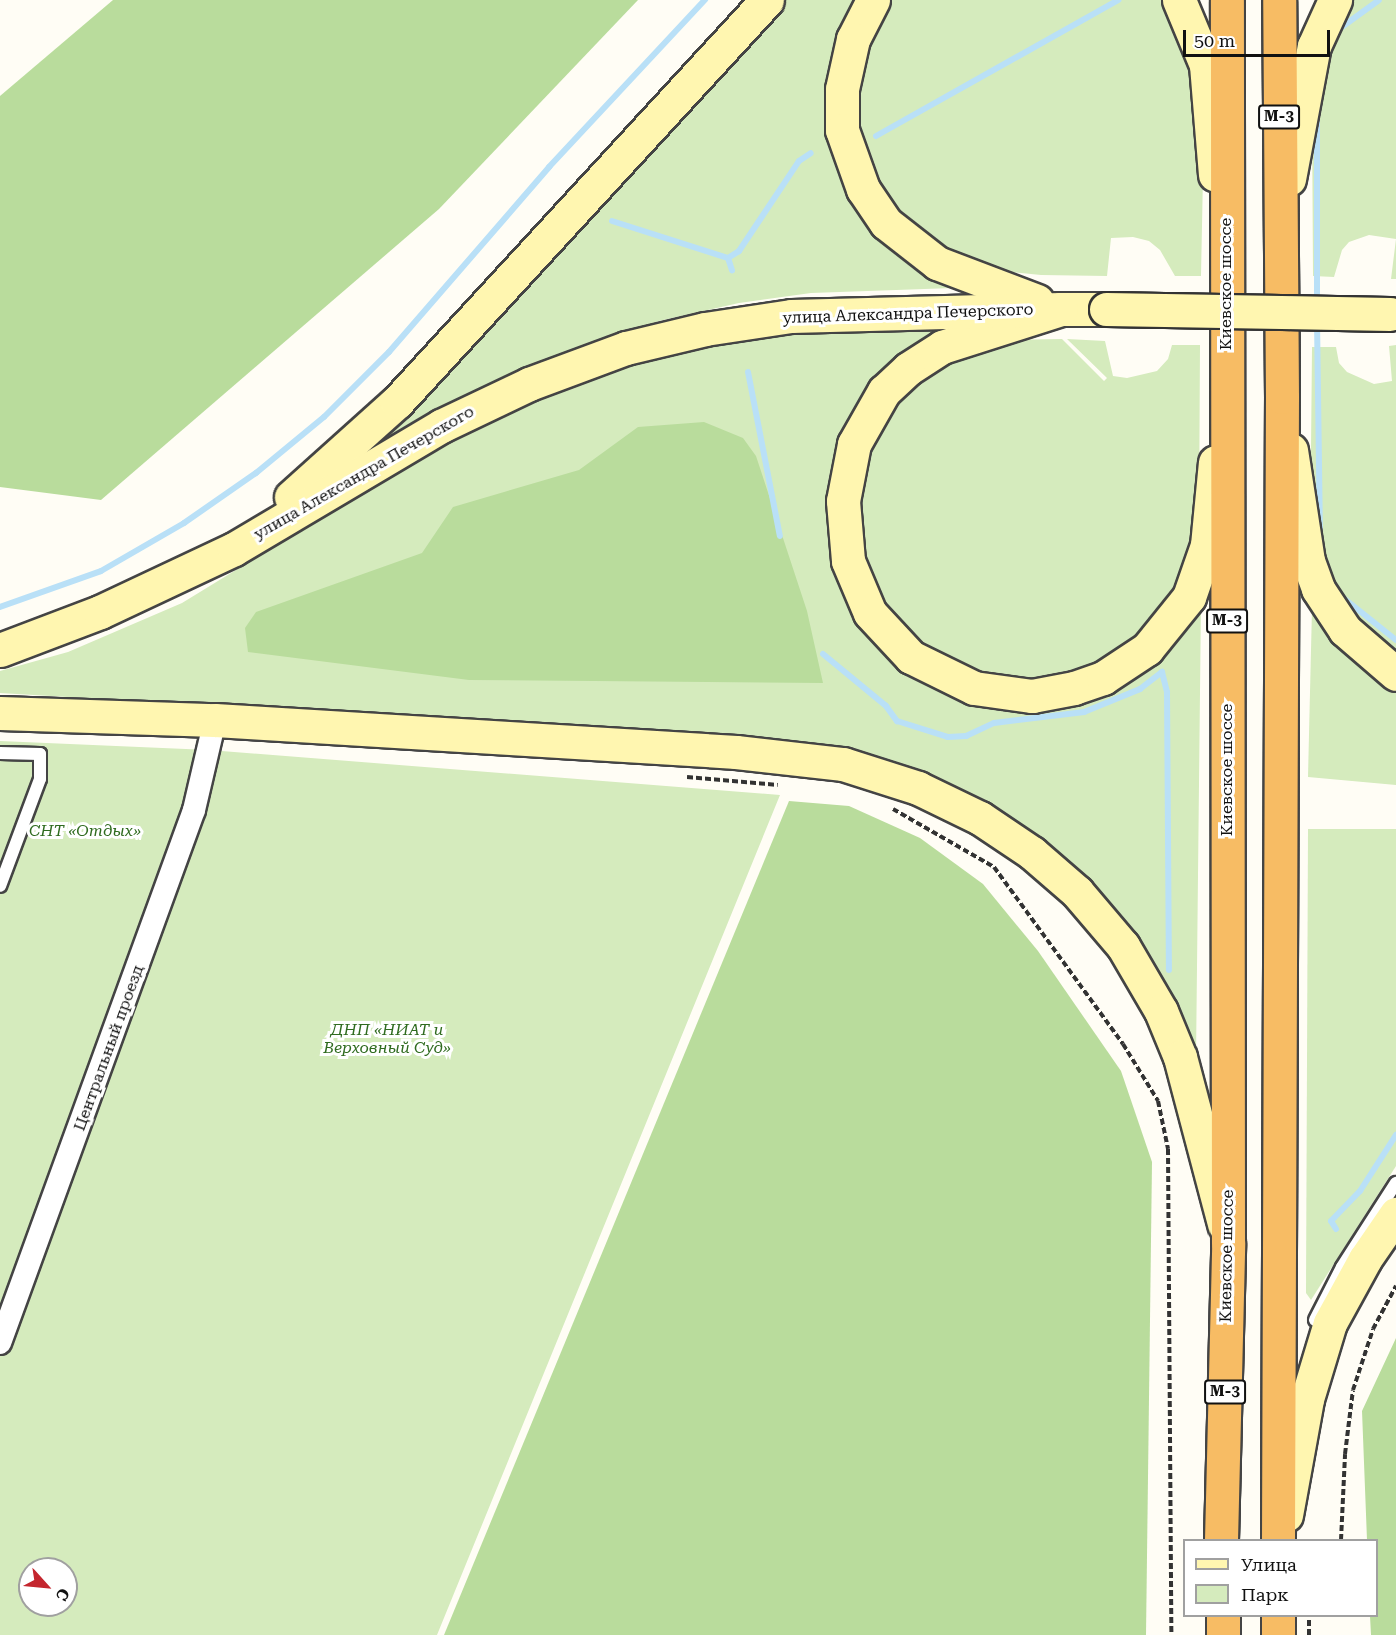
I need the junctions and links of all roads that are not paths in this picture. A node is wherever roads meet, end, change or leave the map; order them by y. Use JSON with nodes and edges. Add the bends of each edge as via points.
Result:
{"nodes":[{"id":1,"x":767,"y":0,"type":"edge"},
{"id":2,"x":873,"y":0,"type":"edge"},
{"id":3,"x":1179,"y":0,"type":"edge"},
{"id":4,"x":1227,"y":0,"type":"edge"},
{"id":5,"x":1279,"y":0,"type":"edge"},
{"id":6,"x":1335,"y":0,"type":"edge"},
{"id":7,"x":1279,"y":233,"type":"junction"},
{"id":8,"x":1226,"y":236,"type":"junction"},
{"id":9,"x":1061,"y":309,"type":"junction"},
{"id":10,"x":1393,"y":314,"type":"edge"},
{"id":11,"x":1226,"y":396,"type":"junction"},
{"id":12,"x":1282,"y":397,"type":"junction"},
{"id":13,"x":234,"y":549,"type":"junction"},
{"id":14,"x":0,"y":650,"type":"edge"},
{"id":15,"x":1396,"y":674,"type":"edge"},
{"id":16,"x":0,"y":714,"type":"edge"},
{"id":17,"x":212,"y":735,"type":"junction"},
{"id":18,"x":0,"y":753,"type":"edge"},
{"id":19,"x":0,"y":886,"type":"edge"},
{"id":20,"x":1396,"y":1183,"type":"edge"},
{"id":21,"x":1396,"y":1214,"type":"edge"},
{"id":22,"x":1228,"y":1243,"type":"junction"},
{"id":23,"x":0,"y":1343,"type":"edge"},
{"id":24,"x":1307,"y":1399,"type":"junction"},
{"id":25,"x":1221,"y":1539,"type":"edge"},
{"id":26,"x":1279,"y":1539,"type":"edge"},
{"id":27,"x":1279,"y":1539,"type":"edge"},
{"id":28,"x":1223,"y":1617,"type":"edge"},
{"id":29,"x":1278,"y":1617,"type":"edge"},
{"id":30,"x":1223,"y":1635,"type":"edge"},
{"id":31,"x":1278,"y":1635,"type":"edge"}],
"edges":[{"from":1,"to":13,"type":"main road","via":[[397,402]]},
{"from":2,"to":9,"type":"main road","via":[[853,39],[842,89],[842,130],[863,189],[886,223],[937,263]]},
{"from":3,"to":8,"type":"main road","via":[[1206,64],[1212,154]]},
{"from":4,"to":8,"type":"highway","name":"Киевское шоссе","number":"М-3"},
{"from":5,"to":7,"type":"highway","number":"М-3"},
{"from":6,"to":7,"type":"main road","via":[[1317,35],[1310,60]]},
{"from":7,"to":12,"type":"highway","number":"М-3"},
{"from":8,"to":11,"type":"highway","name":"Киевское шоссе","number":"М-3"},
{"from":9,"to":10,"type":"main road","name":"улица Александра Печерского","bridge":true},
{"from":9,"to":11,"type":"main road","via":[[942,346],[924,356],[873,405],[849,458],[843,533],[862,600],[900,648],[946,677],[989,692],[1045,694],[1103,678],[1147,649],[1180,612],[1202,565]]},
{"from":9,"to":13,"type":"main road","name":"улица Александра Печерского","via":[[791,316],[705,329],[626,348],[529,384],[441,426]]},
{"from":11,"to":22,"type":"highway","name":"Киевское шоссе","number":"М-3"},
{"from":12,"to":15,"type":"main road","via":[[1308,561],[1316,583],[1345,630]]},
{"from":12,"to":26,"type":"highway","number":"М-3"},
{"from":13,"to":14,"type":"main road","name":"улица Александра Печерского","via":[[100,612]]},
{"from":16,"to":17,"type":"main road"},
{"from":17,"to":22,"type":"main road","via":[[736,752],[831,762],[898,780],[961,808],[1017,842],[1068,884],[1107,926],[1138,970],[1180,1057]]},
{"from":17,"to":23,"type":"street","name":"Центральный проезд","via":[[194,810]]},
{"from":18,"to":19,"type":"lane","via":[[40,754],[40,779]]},
{"from":20,"to":24,"type":"lane","via":[[1366,1226],[1316,1317]]},
{"from":21,"to":24,"type":"main road","via":[[1338,1306]]},
{"from":22,"to":25,"type":"highway","name":"Киевское шоссе","number":"М-3"},
{"from":24,"to":27,"type":"main road"},
{"from":28,"to":30,"type":"highway"},
{"from":29,"to":31,"type":"highway"}]}
